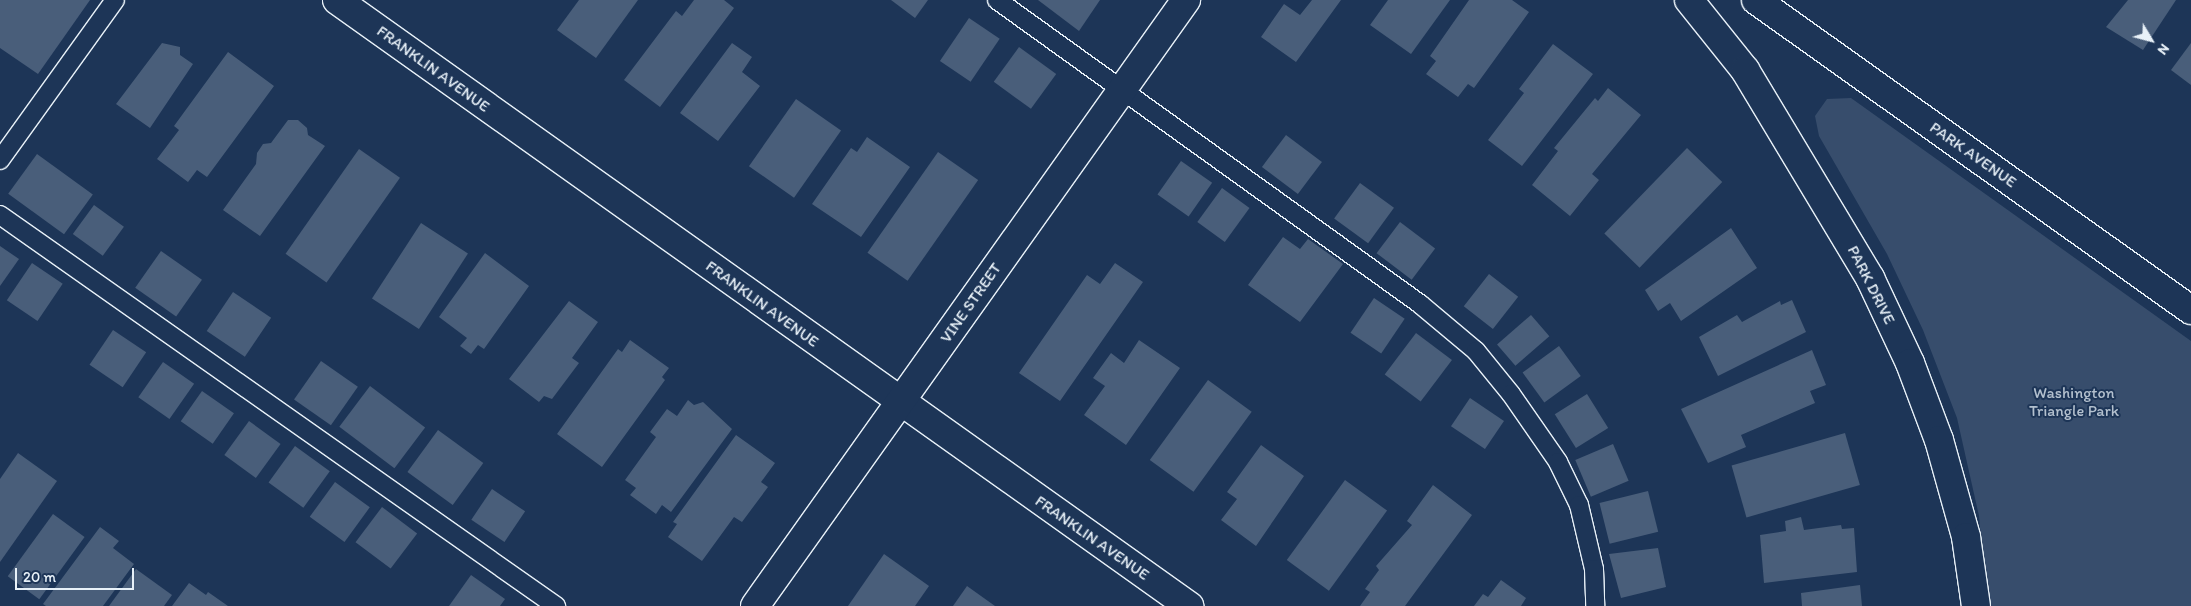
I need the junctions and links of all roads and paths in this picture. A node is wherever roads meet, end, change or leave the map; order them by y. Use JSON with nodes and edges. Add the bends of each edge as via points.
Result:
{"nodes":[{"id":1,"x":115,"y":0,"type":"edge"},
{"id":2,"x":337,"y":0,"type":"edge"},
{"id":3,"x":997,"y":0,"type":"edge"},
{"id":4,"x":1186,"y":0,"type":"edge"},
{"id":5,"x":1689,"y":0,"type":"edge"},
{"id":6,"x":1756,"y":0,"type":"edge"},
{"id":7,"x":1123,"y":89,"type":"junction"},
{"id":8,"x":0,"y":160,"type":"edge"},
{"id":9,"x":0,"y":215,"type":"edge"},
{"id":10,"x":2191,"y":310,"type":"edge"},
{"id":11,"x":899,"y":403,"type":"junction"},
{"id":12,"x":556,"y":606,"type":"edge"},
{"id":13,"x":755,"y":606,"type":"edge"},
{"id":14,"x":1189,"y":606,"type":"edge"},
{"id":15,"x":1596,"y":606,"type":"edge"},
{"id":16,"x":1976,"y":606,"type":"edge"}],
"edges":[{"from":1,"to":8,"type":"lane"},
{"from":2,"to":11,"type":"street","name":"FRANKLIN AVENUE"},
{"from":3,"to":7,"type":"lane"},
{"from":4,"to":7,"type":"street","name":"VINE STREET"},
{"from":5,"to":16,"type":"street","name":"PARK DRIVE","via":[[1745,70],[1870,278],[1910,363],[1938,440],[1966,537]]},
{"from":6,"to":10,"type":"street","name":"PARK AVENUE"},
{"from":7,"to":11,"type":"street","name":"VINE STREET"},
{"from":7,"to":15,"type":"lane","via":[[1420,304],[1476,351],[1511,394],[1558,462],[1579,505],[1594,569]]},
{"from":9,"to":12,"type":"lane"},
{"from":11,"to":13,"type":"street","name":"VINE STREET"},
{"from":11,"to":14,"type":"street","name":"FRANKLIN AVENUE"}]}
